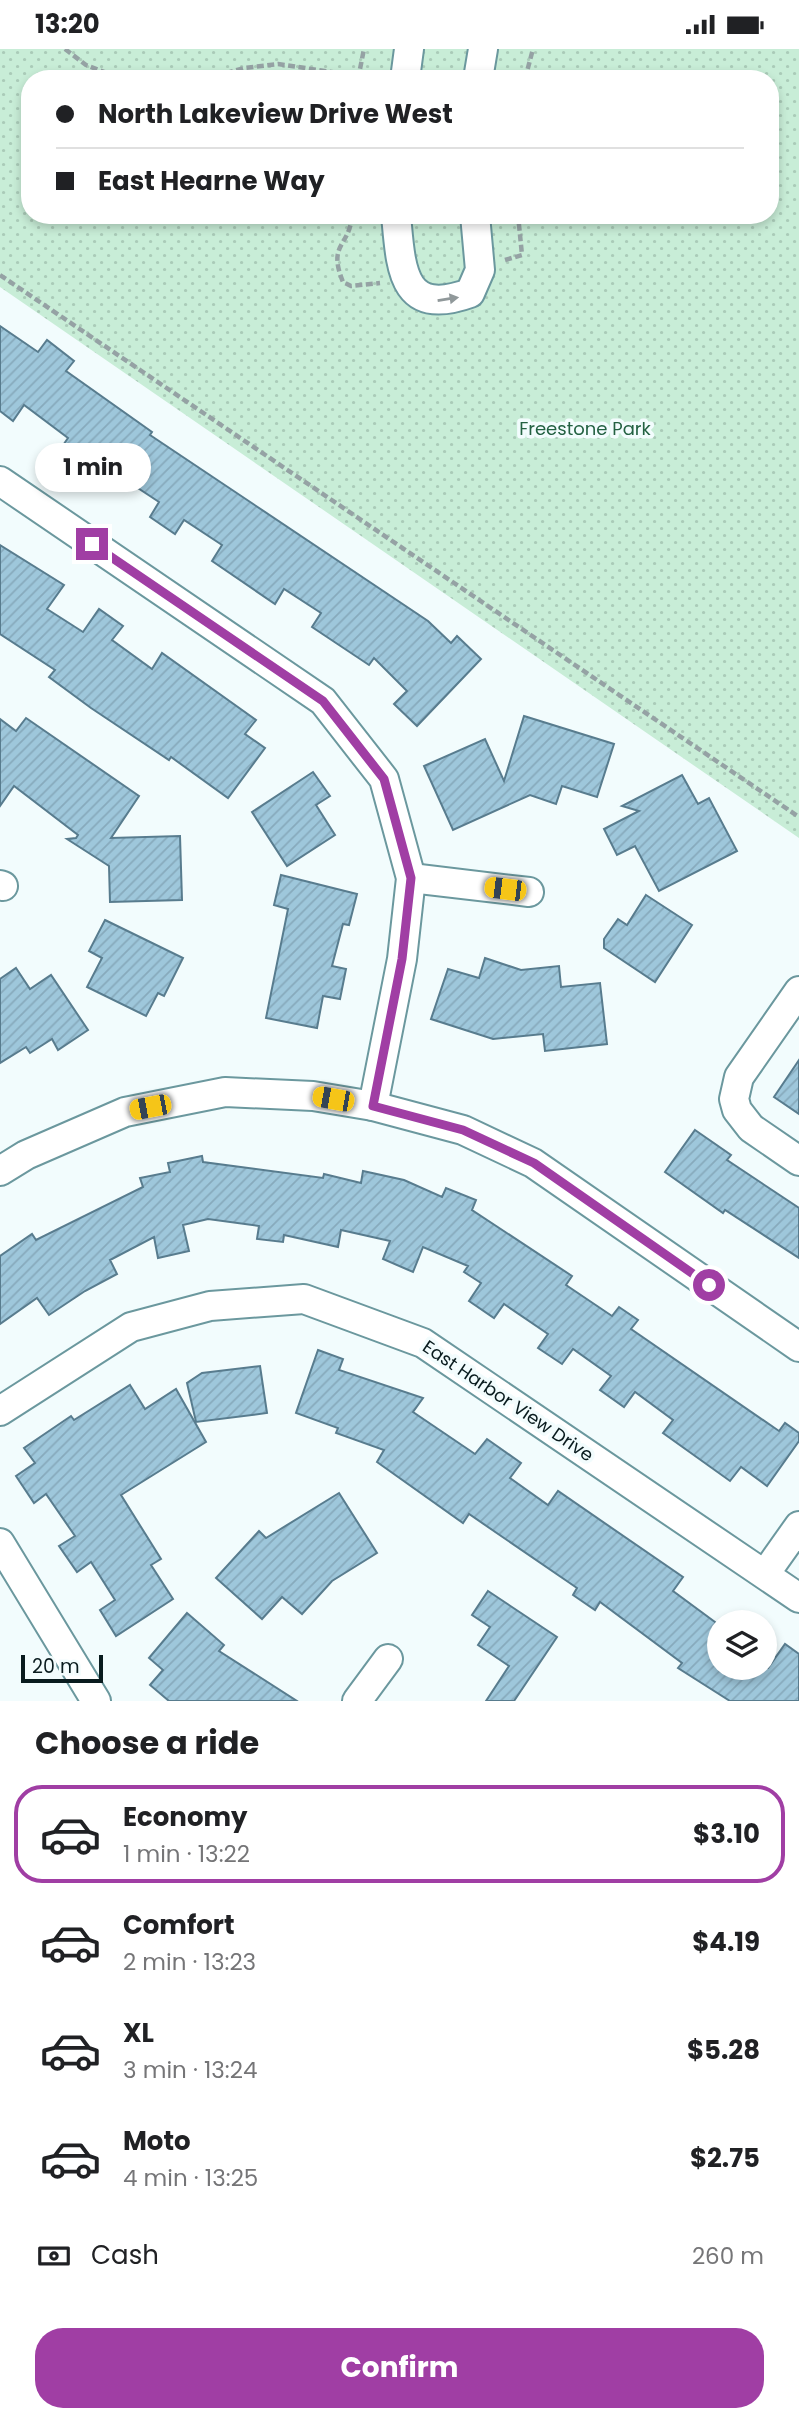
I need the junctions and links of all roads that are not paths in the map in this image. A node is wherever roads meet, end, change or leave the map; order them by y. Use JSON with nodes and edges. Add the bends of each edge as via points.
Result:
{"nodes":[{"id":1,"x":409,"y":49,"type":"edge"},
{"id":2,"x":483,"y":49,"type":"edge"},
{"id":3,"x":406,"y":70,"type":"edge"},
{"id":4,"x":480,"y":70,"type":"edge"},
{"id":5,"x":397,"y":224,"type":"edge"},
{"id":6,"x":476,"y":224,"type":"edge"},
{"id":7,"x":0,"y":481,"type":"edge"},
{"id":8,"x":411,"y":878,"type":"junction"},
{"id":9,"x":529,"y":892,"type":"dead end"},
{"id":10,"x":799,"y":991,"type":"edge"},
{"id":11,"x":373,"y":1106,"type":"junction"},
{"id":12,"x":799,"y":1161,"type":"edge"},
{"id":13,"x":0,"y":1171,"type":"edge"},
{"id":14,"x":799,"y":1347,"type":"edge"},
{"id":15,"x":0,"y":1411,"type":"edge"},
{"id":16,"x":799,"y":1526,"type":"edge"},
{"id":17,"x":0,"y":1543,"type":"edge"},
{"id":18,"x":765,"y":1574,"type":"junction"},
{"id":19,"x":799,"y":1598,"type":"edge"},
{"id":20,"x":388,"y":1659,"type":"dead end"},
{"id":21,"x":96,"y":1701,"type":"edge"},
{"id":22,"x":357,"y":1701,"type":"edge"}],
"edges":[{"from":1,"to":3,"type":"street"},
{"from":2,"to":4,"type":"street"},
{"from":5,"to":6,"type":"street","one_way":true,"via":[[400,260],[410,289],[429,301],[470,293],[480,270]]},
{"from":7,"to":8,"type":"street","via":[[323,701],[384,779]]},
{"from":8,"to":9,"type":"street"},
{"from":8,"to":11,"type":"street","via":[[402,959]]},
{"from":10,"to":12,"type":"street","via":[[734,1088],[737,1110],[751,1128]]},
{"from":11,"to":13,"type":"street","via":[[313,1096],[225,1092],[125,1112]]},
{"from":11,"to":14,"type":"street","via":[[463,1130],[534,1163]]},
{"from":15,"to":18,"type":"street","name":"East Harbor View Drive","via":[[131,1327],[210,1306],[304,1299],[423,1343]]},
{"from":16,"to":18,"type":"street"},
{"from":17,"to":21,"type":"street"},
{"from":18,"to":19,"type":"street","name":"East Harbor View Drive"},
{"from":20,"to":22,"type":"street"}]}
